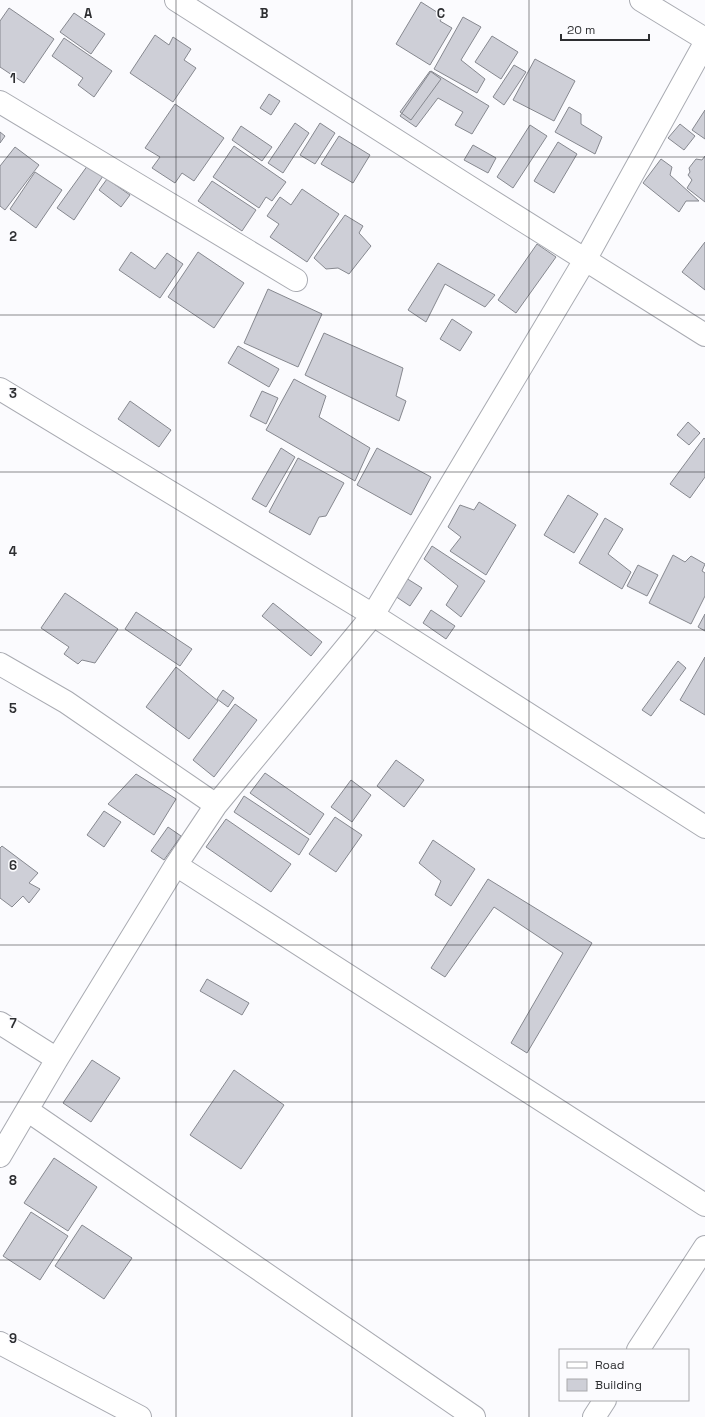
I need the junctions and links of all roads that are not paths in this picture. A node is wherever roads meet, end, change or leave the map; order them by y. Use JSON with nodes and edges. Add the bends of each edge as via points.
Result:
{"nodes":[{"id":1,"x":176,"y":0,"type":"edge"},
{"id":2,"x":641,"y":0,"type":"edge"},
{"id":3,"x":705,"y":39,"type":"edge"},
{"id":4,"x":705,"y":43,"type":"edge"},
{"id":5,"x":0,"y":102,"type":"edge"},
{"id":6,"x":585,"y":260,"type":"junction"},
{"id":7,"x":296,"y":280,"type":"dead end"},
{"id":8,"x":705,"y":335,"type":"edge"},
{"id":9,"x":0,"y":389,"type":"edge"},
{"id":10,"x":373,"y":615,"type":"junction"},
{"id":11,"x":0,"y":664,"type":"edge"},
{"id":12,"x":216,"y":805,"type":"junction"},
{"id":13,"x":705,"y":827,"type":"edge"},
{"id":14,"x":176,"y":865,"type":"junction"},
{"id":15,"x":0,"y":1023,"type":"edge"},
{"id":16,"x":57,"y":1060,"type":"junction"},
{"id":17,"x":27,"y":1110,"type":"junction"},
{"id":18,"x":0,"y":1156,"type":"edge"},
{"id":19,"x":705,"y":1205,"type":"edge"},
{"id":20,"x":705,"y":1247,"type":"edge"},
{"id":21,"x":0,"y":1343,"type":"edge"},
{"id":22,"x":639,"y":1349,"type":"edge"},
{"id":23,"x":604,"y":1401,"type":"edge"},
{"id":24,"x":140,"y":1417,"type":"edge"},
{"id":25,"x":474,"y":1417,"type":"edge"},
{"id":26,"x":594,"y":1417,"type":"edge"}],
"edges":[{"from":1,"to":6,"type":"street"},
{"from":2,"to":3,"type":"street"},
{"from":4,"to":6,"type":"street"},
{"from":5,"to":7,"type":"street"},
{"from":6,"to":8,"type":"street"},
{"from":6,"to":10,"type":"street"},
{"from":9,"to":10,"type":"street"},
{"from":10,"to":12,"type":"street"},
{"from":10,"to":13,"type":"street"},
{"from":11,"to":12,"type":"street","via":[[66,702]]},
{"from":12,"to":14,"type":"street"},
{"from":14,"to":16,"type":"street"},
{"from":14,"to":19,"type":"street"},
{"from":15,"to":16,"type":"street"},
{"from":16,"to":17,"type":"street"},
{"from":17,"to":18,"type":"street"},
{"from":17,"to":25,"type":"street"},
{"from":20,"to":22,"type":"street"},
{"from":21,"to":24,"type":"street"},
{"from":23,"to":26,"type":"street"}]}
